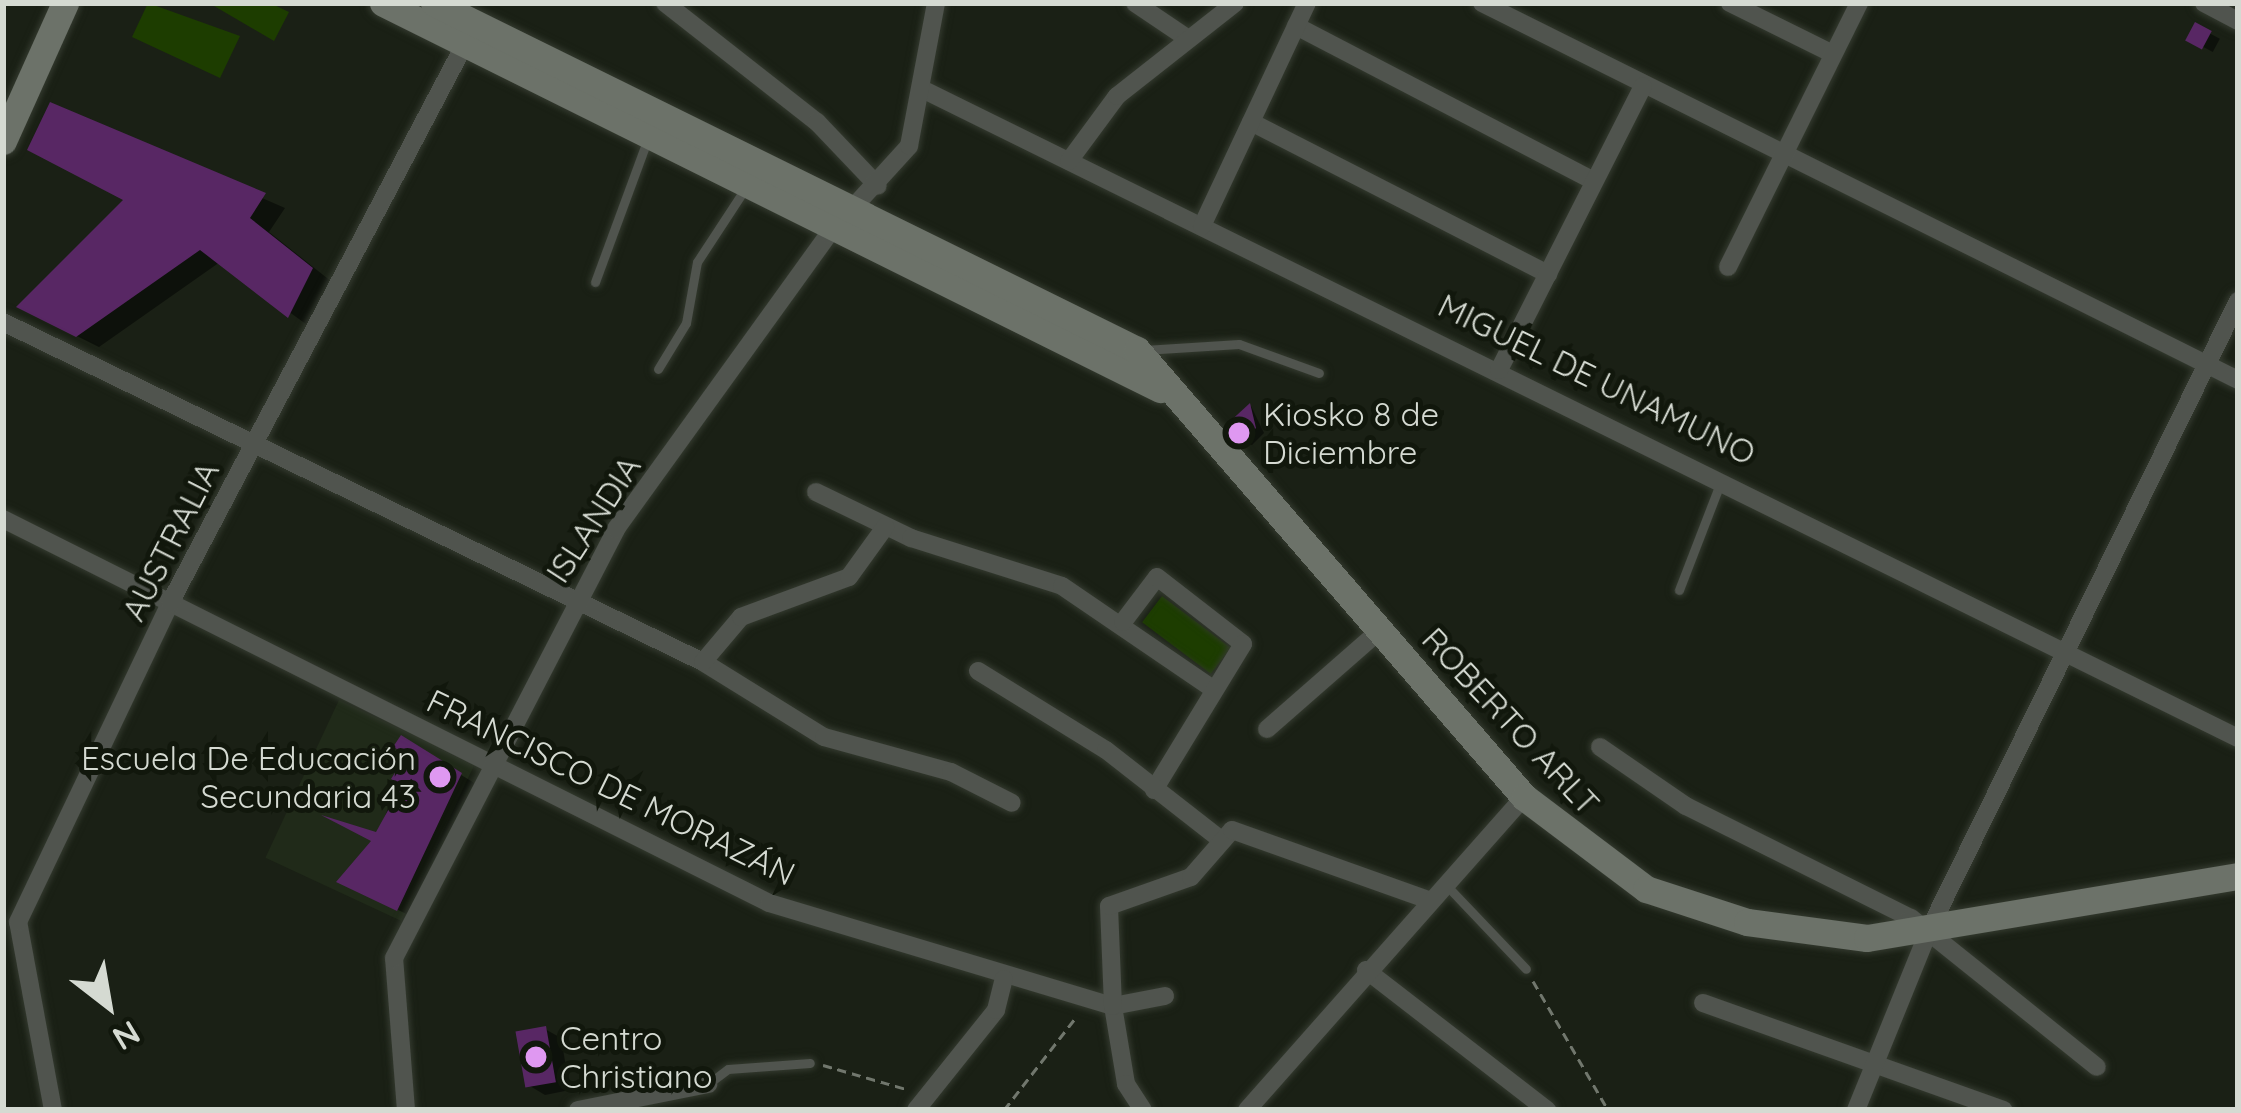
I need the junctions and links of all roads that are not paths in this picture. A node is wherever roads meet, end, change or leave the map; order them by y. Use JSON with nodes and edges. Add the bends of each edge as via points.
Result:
{"nodes":[{"id":1,"x":65,"y":3,"type":"edge"},
{"id":2,"x":383,"y":3,"type":"edge"},
{"id":3,"x":434,"y":3,"type":"edge"},
{"id":4,"x":665,"y":3,"type":"edge"},
{"id":5,"x":935,"y":3,"type":"edge"},
{"id":6,"x":1135,"y":3,"type":"edge"},
{"id":7,"x":1235,"y":3,"type":"edge"},
{"id":8,"x":1307,"y":3,"type":"edge"},
{"id":9,"x":1730,"y":3,"type":"edge"},
{"id":10,"x":1858,"y":3,"type":"edge"},
{"id":11,"x":2204,"y":3,"type":"edge"},
{"id":12,"x":1486,"y":4,"type":"edge"},
{"id":13,"x":2230,"y":12,"type":"edge"},
{"id":14,"x":1296,"y":26,"type":"junction"},
{"id":15,"x":471,"y":33,"type":"junction"},
{"id":16,"x":1184,"y":36,"type":"junction"},
{"id":17,"x":1833,"y":54,"type":"junction"},
{"id":18,"x":1643,"y":86,"type":"junction"},
{"id":19,"x":922,"y":88,"type":"junction"},
{"id":20,"x":1251,"y":122,"type":"junction"},
{"id":21,"x":650,"y":134,"type":"junction"},
{"id":22,"x":3,"y":141,"type":"edge"},
{"id":23,"x":1785,"y":155,"type":"junction"},
{"id":24,"x":1069,"y":160,"type":"junction"},
{"id":25,"x":1594,"y":181,"type":"junction"},
{"id":26,"x":749,"y":182,"type":"junction"},
{"id":27,"x":878,"y":186,"type":"junction"},
{"id":28,"x":845,"y":218,"type":"junction"},
{"id":29,"x":1202,"y":226,"type":"junction"},
{"id":30,"x":1728,"y":267,"type":"dead end"},
{"id":31,"x":1548,"y":274,"type":"junction"},
{"id":32,"x":595,"y":282,"type":"dead end"},
{"id":33,"x":2238,"y":301,"type":"edge"},
{"id":34,"x":3,"y":322,"type":"edge"},
{"id":35,"x":1137,"y":350,"type":"junction"},
{"id":36,"x":2206,"y":364,"type":"junction"},
{"id":37,"x":658,"y":369,"type":"dead end"},
{"id":38,"x":1499,"y":370,"type":"junction"},
{"id":39,"x":1319,"y":373,"type":"dead end"},
{"id":40,"x":2238,"y":380,"type":"edge"},
{"id":41,"x":1178,"y":402,"type":"junction"},
{"id":42,"x":253,"y":446,"type":"junction"},
{"id":43,"x":1721,"y":481,"type":"junction"},
{"id":44,"x":816,"y":492,"type":"dead end"},
{"id":45,"x":3,"y":519,"type":"edge"},
{"id":46,"x":885,"y":527,"type":"junction"},
{"id":47,"x":1679,"y":590,"type":"dead end"},
{"id":48,"x":575,"y":601,"type":"junction"},
{"id":49,"x":170,"y":603,"type":"junction"},
{"id":50,"x":1124,"y":622,"type":"junction"},
{"id":51,"x":1379,"y":632,"type":"junction"},
{"id":52,"x":2064,"y":651,"type":"junction"},
{"id":53,"x":703,"y":662,"type":"junction"},
{"id":54,"x":978,"y":671,"type":"dead end"},
{"id":55,"x":1210,"y":687,"type":"junction"},
{"id":56,"x":1267,"y":729,"type":"dead end"},
{"id":57,"x":2238,"y":738,"type":"edge"},
{"id":58,"x":1600,"y":748,"type":"dead end"},
{"id":59,"x":490,"y":760,"type":"junction"},
{"id":60,"x":1154,"y":790,"type":"junction"},
{"id":61,"x":1524,"y":797,"type":"junction"},
{"id":62,"x":1012,"y":803,"type":"dead end"},
{"id":63,"x":1221,"y":840,"type":"junction"},
{"id":64,"x":2238,"y":877,"type":"edge"},
{"id":65,"x":1444,"y":883,"type":"junction"},
{"id":66,"x":1429,"y":900,"type":"junction"},
{"id":67,"x":10,"y":919,"type":"edge"},
{"id":68,"x":1928,"y":931,"type":"junction"},
{"id":69,"x":1526,"y":969,"type":"road end"},
{"id":70,"x":1366,"y":970,"type":"junction"},
{"id":71,"x":1004,"y":979,"type":"junction"},
{"id":72,"x":1165,"y":995,"type":"dead end"},
{"id":73,"x":1703,"y":1003,"type":"dead end"},
{"id":74,"x":1113,"y":1006,"type":"junction"},
{"id":75,"x":810,"y":1064,"type":"road end"},
{"id":76,"x":1872,"y":1064,"type":"junction"},
{"id":77,"x":2097,"y":1067,"type":"dead end"},
{"id":78,"x":708,"y":1084,"type":"joint"},
{"id":79,"x":921,"y":1105,"type":"edge"},
{"id":80,"x":52,"y":1110,"type":"edge"},
{"id":81,"x":406,"y":1110,"type":"edge"},
{"id":82,"x":578,"y":1110,"type":"edge"},
{"id":83,"x":1143,"y":1110,"type":"edge"},
{"id":84,"x":1247,"y":1110,"type":"edge"},
{"id":85,"x":1547,"y":1110,"type":"edge"},
{"id":86,"x":1856,"y":1110,"type":"edge"},
{"id":87,"x":2003,"y":1110,"type":"edge"}],
"edges":[{"from":1,"to":22,"type":"street"},
{"from":2,"to":15,"type":"street"},
{"from":3,"to":15,"type":"street"},
{"from":4,"to":27,"type":"street","via":[[817,122]]},
{"from":5,"to":19,"type":"street","name":"ISLANDIA"},
{"from":6,"to":16,"type":"street"},
{"from":7,"to":16,"type":"street"},
{"from":8,"to":14,"type":"street"},
{"from":9,"to":17,"type":"street"},
{"from":10,"to":17,"type":"street"},
{"from":11,"to":13,"type":"street"},
{"from":12,"to":18,"type":"street"},
{"from":14,"to":20,"type":"street"},
{"from":14,"to":25,"type":"street"},
{"from":15,"to":21,"type":"street"},
{"from":15,"to":28,"type":"street"},
{"from":15,"to":42,"type":"street","name":"AUSTRALIA"},
{"from":16,"to":24,"type":"street","via":[[1094,120]]},
{"from":17,"to":23,"type":"street"},
{"from":18,"to":23,"type":"street"},
{"from":18,"to":25,"type":"street"},
{"from":19,"to":24,"type":"street","name":"MIGUEL DE UNAMUNO"},
{"from":19,"to":27,"type":"street","name":"ISLANDIA","via":[[909,146]]},
{"from":20,"to":29,"type":"street"},
{"from":20,"to":31,"type":"street"},
{"from":21,"to":26,"type":"street"},
{"from":21,"to":32,"type":"lane"},
{"from":23,"to":30,"type":"street"},
{"from":23,"to":36,"type":"street"},
{"from":24,"to":29,"type":"street","name":"MIGUEL DE UNAMUNO"},
{"from":25,"to":31,"type":"street"},
{"from":26,"to":28,"type":"street"},
{"from":26,"to":37,"type":"lane","via":[[698,262],[686,323]]},
{"from":27,"to":28,"type":"street","name":"ISLANDIA"},
{"from":28,"to":35,"type":"street","name":"ROBERTO ARLT"},
{"from":28,"to":41,"type":"street","name":"ROBERTO ARLT"},
{"from":28,"to":48,"type":"street","name":"ISLANDIA"},
{"from":29,"to":38,"type":"street","name":"MIGUEL DE UNAMUNO"},
{"from":31,"to":38,"type":"street"},
{"from":33,"to":36,"type":"street"},
{"from":34,"to":42,"type":"street"},
{"from":35,"to":39,"type":"lane","via":[[1240,344]]},
{"from":35,"to":41,"type":"street","name":"ROBERTO ARLT"},
{"from":36,"to":40,"type":"street"},
{"from":36,"to":52,"type":"street"},
{"from":38,"to":43,"type":"street","name":"MIGUEL DE UNAMUNO"},
{"from":41,"to":51,"type":"street","name":"ROBERTO ARLT"},
{"from":42,"to":48,"type":"street"},
{"from":42,"to":49,"type":"street","name":"AUSTRALIA"},
{"from":43,"to":47,"type":"lane"},
{"from":43,"to":52,"type":"street","name":"MIGUEL DE UNAMUNO"},
{"from":44,"to":46,"type":"street"},
{"from":45,"to":49,"type":"street","name":"FRANCISCO DE MORAZÁN"},
{"from":46,"to":50,"type":"street","via":[[1062,586]]},
{"from":46,"to":53,"type":"street","via":[[849,577],[741,616]]},
{"from":48,"to":53,"type":"street"},
{"from":48,"to":59,"type":"street","name":"ISLANDIA"},
{"from":49,"to":59,"type":"street","name":"FRANCISCO DE MORAZÁN"},
{"from":49,"to":67,"type":"street","name":"AUSTRALIA"},
{"from":50,"to":55,"type":"street"},
{"from":50,"to":55,"type":"street","via":[[1157,577],[1243,644]]},
{"from":51,"to":56,"type":"street"},
{"from":51,"to":61,"type":"street","name":"ROBERTO ARLT"},
{"from":52,"to":57,"type":"street","name":"MIGUEL DE UNAMUNO"},
{"from":52,"to":68,"type":"street"},
{"from":53,"to":62,"type":"street","via":[[824,737],[951,772]]},
{"from":54,"to":60,"type":"street"},
{"from":55,"to":60,"type":"street"},
{"from":58,"to":68,"type":"street","via":[[1686,806]]},
{"from":59,"to":71,"type":"street","name":"FRANCISCO DE MORAZÁN","via":[[769,903]]},
{"from":59,"to":81,"type":"street","name":"ISLANDIA","via":[[390,968]]},
{"from":60,"to":63,"type":"street"},
{"from":61,"to":65,"type":"street"},
{"from":61,"to":68,"type":"street","name":"ROBERTO ARLT","via":[[1600,862],[1674,901],[1839,937]]},
{"from":63,"to":66,"type":"street","via":[[1248,829]]},
{"from":63,"to":74,"type":"street","via":[[1190,877],[1112,902]]},
{"from":64,"to":68,"type":"street","name":"ROBERTO ARLT"},
{"from":65,"to":66,"type":"street"},
{"from":65,"to":69,"type":"lane"},
{"from":66,"to":70,"type":"street"},
{"from":67,"to":80,"type":"street","name":"AUSTRALIA"},
{"from":68,"to":76,"type":"street"},
{"from":68,"to":77,"type":"street"},
{"from":70,"to":84,"type":"street"},
{"from":70,"to":85,"type":"street"},
{"from":71,"to":74,"type":"street","name":"FRANCISCO DE MORAZÁN"},
{"from":71,"to":79,"type":"street","via":[[997,1010]]},
{"from":72,"to":74,"type":"street","name":"FRANCISCO DE MORAZÁN"},
{"from":73,"to":76,"type":"street"},
{"from":74,"to":83,"type":"street","via":[[1126,1084]]},
{"from":75,"to":78,"type":"lane","via":[[728,1069]]},
{"from":76,"to":86,"type":"street"},
{"from":76,"to":87,"type":"street"},
{"from":78,"to":82,"type":"street"}]}
